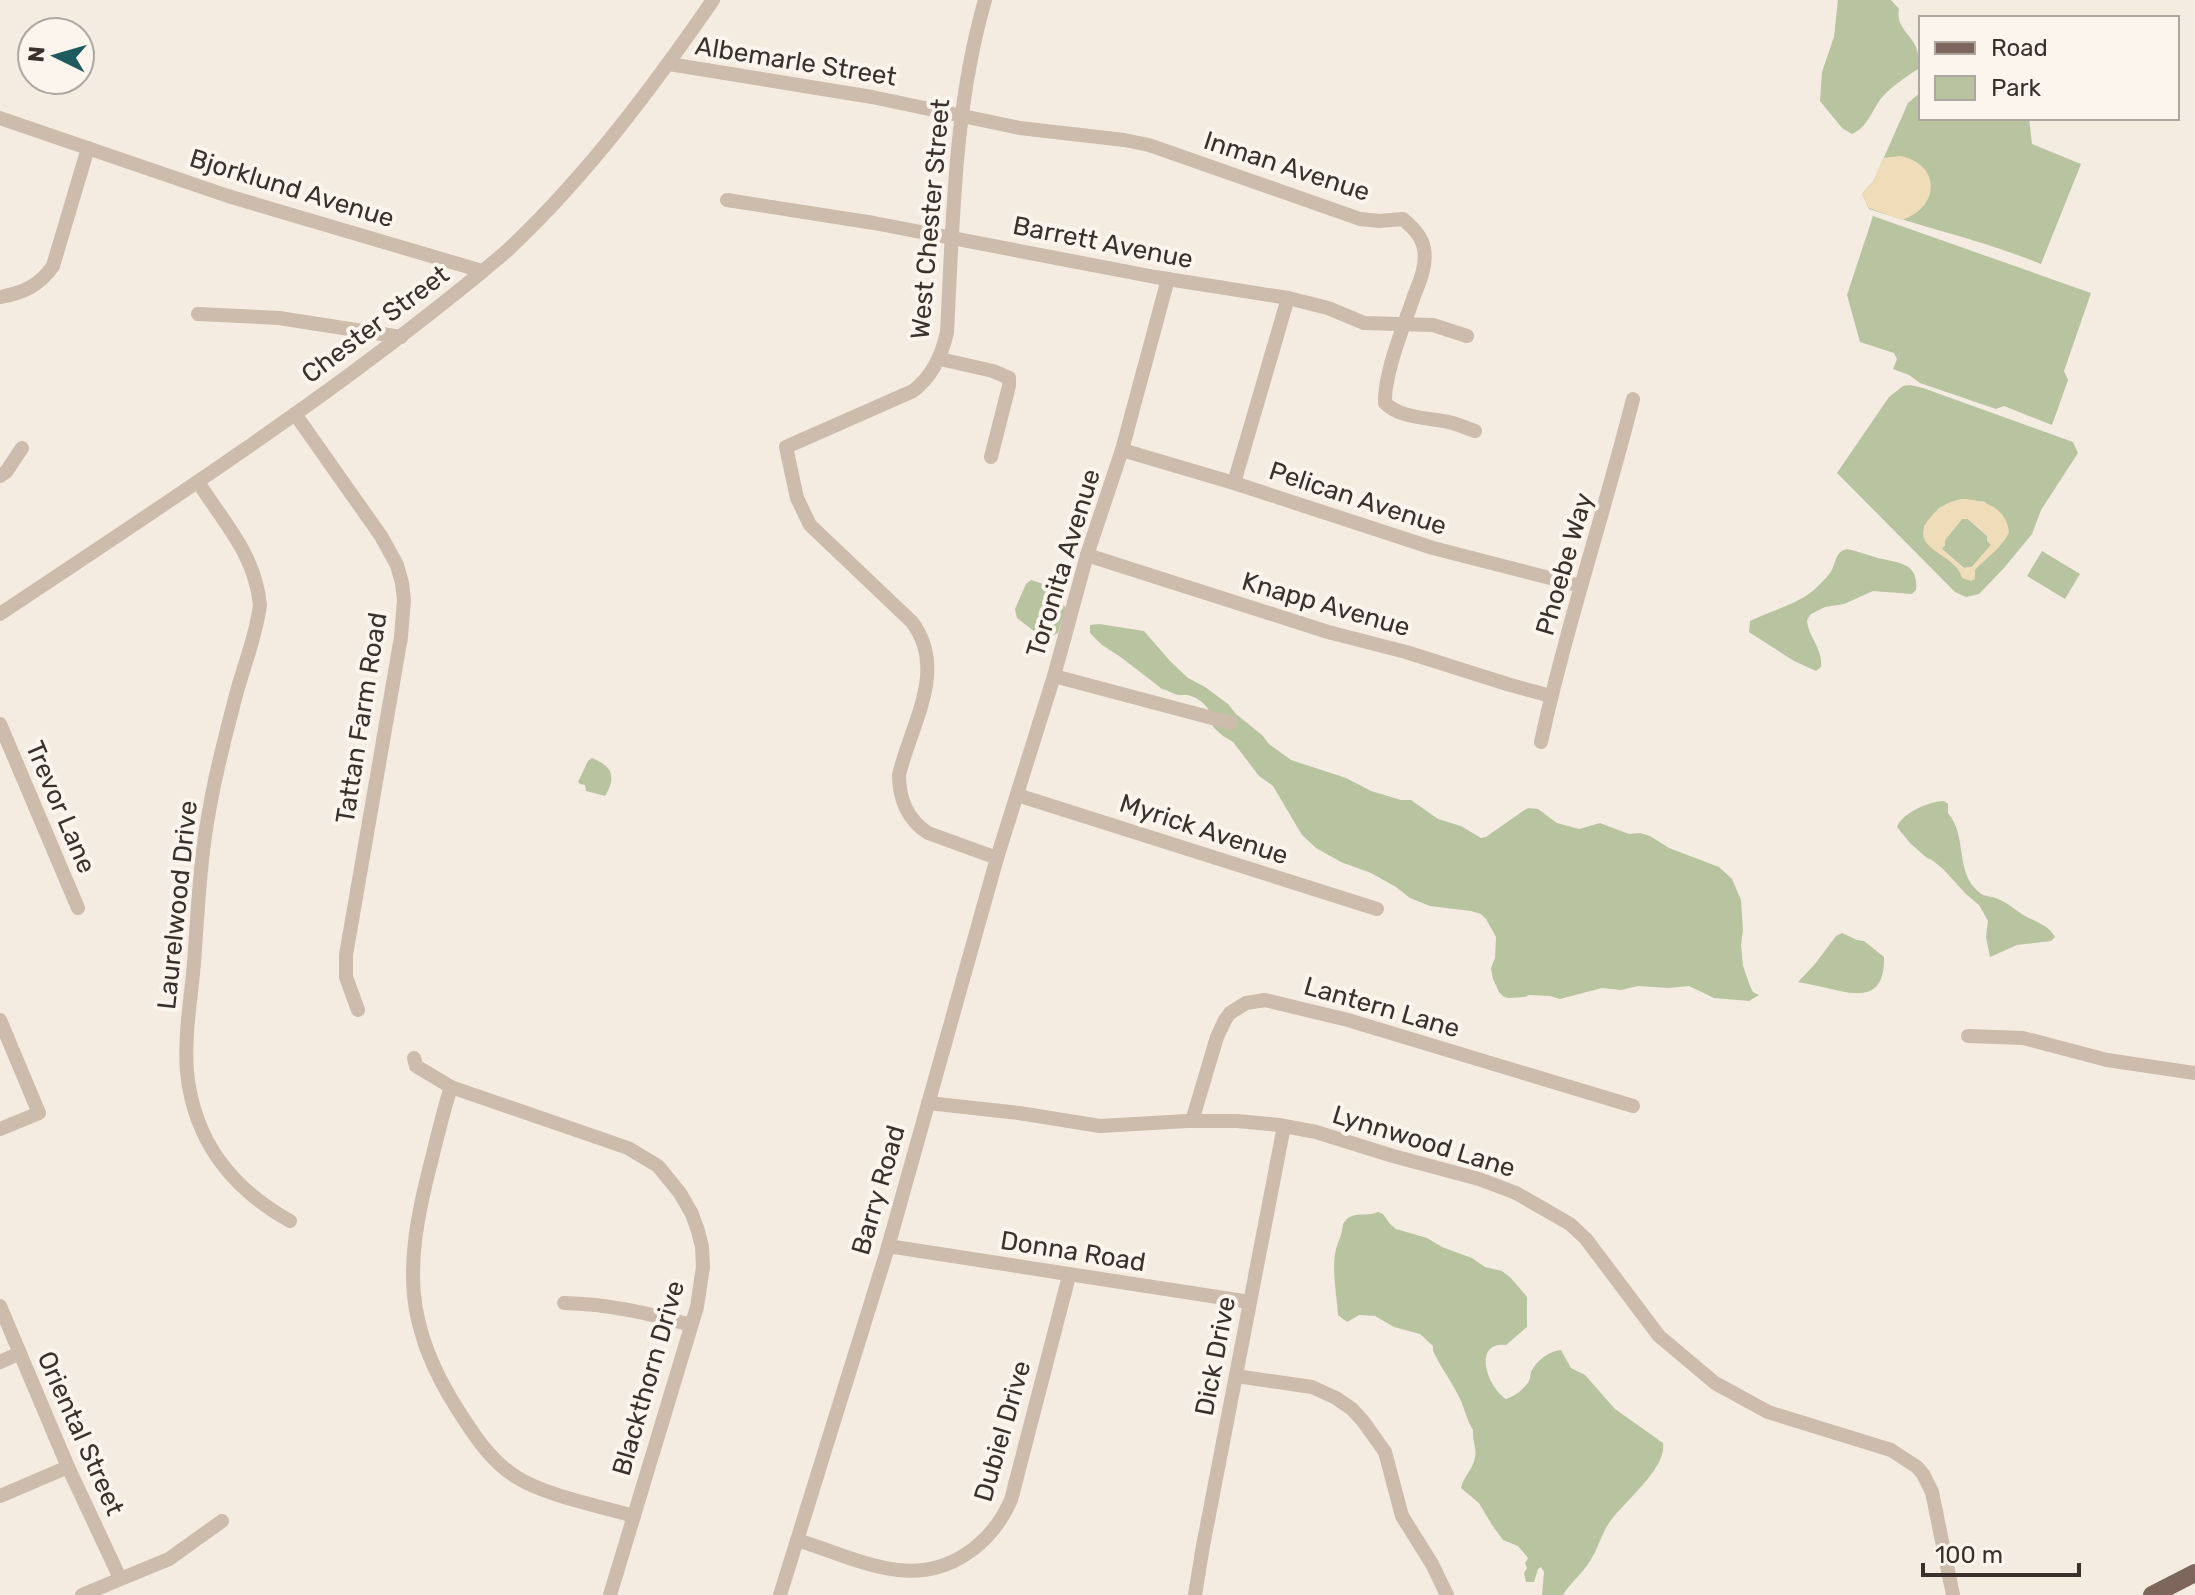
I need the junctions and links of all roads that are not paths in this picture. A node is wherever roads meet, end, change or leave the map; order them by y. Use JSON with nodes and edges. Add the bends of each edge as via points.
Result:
{"nodes":[{"id":1,"x":713,"y":0,"type":"edge"},
{"id":2,"x":985,"y":0,"type":"edge"},
{"id":3,"x":669,"y":64,"type":"junction"},
{"id":4,"x":963,"y":115,"type":"junction"},
{"id":5,"x":0,"y":118,"type":"edge"},
{"id":6,"x":88,"y":148,"type":"junction"},
{"id":7,"x":727,"y":200,"type":"dead end"},
{"id":8,"x":952,"y":237,"type":"junction"},
{"id":9,"x":482,"y":271,"type":"junction"},
{"id":10,"x":1168,"y":279,"type":"junction"},
{"id":11,"x":0,"y":297,"type":"edge"},
{"id":12,"x":1288,"y":298,"type":"junction"},
{"id":13,"x":198,"y":314,"type":"dead end"},
{"id":14,"x":1404,"y":326,"type":"junction"},
{"id":15,"x":1467,"y":336,"type":"dead end"},
{"id":16,"x":401,"y":337,"type":"junction"},
{"id":17,"x":940,"y":359,"type":"junction"},
{"id":18,"x":1633,"y":399,"type":"dead end"},
{"id":19,"x":295,"y":414,"type":"junction"},
{"id":20,"x":1475,"y":431,"type":"dead end"},
{"id":21,"x":22,"y":448,"type":"dead end"},
{"id":22,"x":1122,"y":450,"type":"junction"},
{"id":23,"x":991,"y":457,"type":"dead end"},
{"id":24,"x":0,"y":476,"type":"edge"},
{"id":25,"x":198,"y":482,"type":"junction"},
{"id":26,"x":1234,"y":483,"type":"junction"},
{"id":27,"x":1087,"y":555,"type":"junction"},
{"id":28,"x":1581,"y":586,"type":"junction"},
{"id":29,"x":0,"y":614,"type":"edge"},
{"id":30,"x":1054,"y":676,"type":"junction"},
{"id":31,"x":1551,"y":696,"type":"junction"},
{"id":32,"x":1231,"y":723,"type":"dead end"},
{"id":33,"x":0,"y":724,"type":"edge"},
{"id":34,"x":1541,"y":742,"type":"dead end"},
{"id":35,"x":1017,"y":795,"type":"junction"},
{"id":36,"x":997,"y":858,"type":"junction"},
{"id":37,"x":78,"y":908,"type":"dead end"},
{"id":38,"x":1377,"y":909,"type":"dead end"},
{"id":39,"x":358,"y":1010,"type":"dead end"},
{"id":40,"x":0,"y":1020,"type":"edge"},
{"id":41,"x":1968,"y":1036,"type":"dead end"},
{"id":42,"x":414,"y":1058,"type":"dead end"},
{"id":43,"x":2195,"y":1073,"type":"edge"},
{"id":44,"x":451,"y":1087,"type":"junction"},
{"id":45,"x":928,"y":1103,"type":"junction"},
{"id":46,"x":1633,"y":1106,"type":"dead end"},
{"id":47,"x":1192,"y":1121,"type":"junction"},
{"id":48,"x":1284,"y":1126,"type":"junction"},
{"id":49,"x":0,"y":1129,"type":"edge"},
{"id":50,"x":290,"y":1221,"type":"dead end"},
{"id":51,"x":888,"y":1246,"type":"junction"},
{"id":52,"x":1069,"y":1276,"type":"junction"},
{"id":53,"x":1250,"y":1302,"type":"junction"},
{"id":54,"x":564,"y":1303,"type":"dead end"},
{"id":55,"x":0,"y":1306,"type":"edge"},
{"id":56,"x":691,"y":1325,"type":"junction"},
{"id":57,"x":20,"y":1353,"type":"junction"},
{"id":58,"x":0,"y":1362,"type":"edge"},
{"id":59,"x":1236,"y":1376,"type":"junction"},
{"id":60,"x":68,"y":1467,"type":"junction"},
{"id":61,"x":0,"y":1496,"type":"edge"},
{"id":62,"x":634,"y":1516,"type":"junction"},
{"id":63,"x":222,"y":1521,"type":"dead end"},
{"id":64,"x":797,"y":1540,"type":"junction"},
{"id":65,"x":2195,"y":1573,"type":"edge"},
{"id":66,"x":120,"y":1578,"type":"junction"},
{"id":67,"x":82,"y":1595,"type":"edge"},
{"id":68,"x":610,"y":1595,"type":"edge"},
{"id":69,"x":780,"y":1595,"type":"edge"},
{"id":70,"x":1195,"y":1595,"type":"edge"},
{"id":71,"x":1447,"y":1595,"type":"edge"},
{"id":72,"x":1953,"y":1595,"type":"edge"},
{"id":73,"x":2152,"y":1595,"type":"edge"}],
"edges":[{"from":1,"to":3,"type":"street","name":"Chester Street"},
{"from":2,"to":4,"type":"street","name":"West Chester Street"},
{"from":3,"to":4,"type":"street","name":"Albemarle Street"},
{"from":3,"to":9,"type":"street","name":"Chester Street","via":[[568,189]]},
{"from":4,"to":8,"type":"street","name":"West Chester Street"},
{"from":4,"to":14,"type":"street","name":"Inman Avenue","via":[[1149,145],[1360,219],[1403,219],[1420,237],[1425,255]]},
{"from":5,"to":6,"type":"street","name":"Bjorklund Avenue"},
{"from":6,"to":9,"type":"street","name":"Bjorklund Avenue","via":[[228,196]]},
{"from":6,"to":11,"type":"street","via":[[53,266],[29,289]]},
{"from":7,"to":8,"type":"street","name":"Barrett Avenue"},
{"from":8,"to":10,"type":"street","name":"Barrett Avenue"},
{"from":8,"to":17,"type":"street","name":"West Chester Street","via":[[947,332]]},
{"from":9,"to":16,"type":"street","name":"Chester Street"},
{"from":10,"to":12,"type":"street","name":"Barrett Avenue"},
{"from":10,"to":22,"type":"street","name":"Toronita Avenue"},
{"from":12,"to":14,"type":"street","name":"Barrett Avenue","via":[[1364,323]]},
{"from":12,"to":26,"type":"street"},
{"from":13,"to":16,"type":"street","via":[[279,318]]},
{"from":14,"to":15,"type":"street","name":"Barrett Avenue","via":[[1433,325]]},
{"from":14,"to":20,"type":"street","name":"Inman Avenue","via":[[1386,405]]},
{"from":16,"to":19,"type":"street","name":"Chester Street"},
{"from":17,"to":23,"type":"street","via":[[1009,378]]},
{"from":17,"to":36,"type":"street","name":"West Chester Street","via":[[913,391],[786,447],[797,498],[810,525],[912,622],[926,648],[927,681],[902,761],[899,787],[904,805],[919,827],[936,837]]},
{"from":18,"to":28,"type":"street","name":"Phoebe Way"},
{"from":19,"to":25,"type":"street","name":"Chester Street"},
{"from":19,"to":39,"type":"street","name":"Tattan Farm Road","via":[[386,544],[403,589],[401,637],[346,955],[346,977]]},
{"from":21,"to":24,"type":"street"},
{"from":22,"to":26,"type":"street","name":"Pelican Avenue"},
{"from":22,"to":27,"type":"street","name":"Toronita Avenue"},
{"from":25,"to":29,"type":"street","name":"Chester Street"},
{"from":25,"to":50,"type":"street","name":"Laurelwood Drive","via":[[245,552],[260,605],[208,817],[187,1072],[200,1127],[218,1162],[264,1207]]},
{"from":26,"to":28,"type":"street","name":"Pelican Avenue","via":[[1433,548]]},
{"from":27,"to":30,"type":"street","name":"Toronita Avenue"},
{"from":27,"to":31,"type":"street","name":"Knapp Avenue"},
{"from":28,"to":31,"type":"street","name":"Phoebe Way"},
{"from":30,"to":32,"type":"street"},
{"from":30,"to":35,"type":"street","name":"Toronita Avenue"},
{"from":31,"to":34,"type":"street","name":"Phoebe Way"},
{"from":33,"to":37,"type":"street","name":"Trevor Lane"},
{"from":35,"to":36,"type":"street","name":"Toronita Avenue"},
{"from":35,"to":38,"type":"street","name":"Myrick Avenue"},
{"from":36,"to":45,"type":"street","name":"Barry Road"},
{"from":40,"to":49,"type":"street","via":[[39,1113]]},
{"from":41,"to":43,"type":"street","via":[[2023,1038],[2107,1060]]},
{"from":42,"to":44,"type":"street","name":"Blackthorn Drive","via":[[416,1066]]},
{"from":44,"to":56,"type":"street","name":"Blackthorn Drive","via":[[628,1148],[658,1166],[692,1214],[702,1247]]},
{"from":44,"to":62,"type":"street","via":[[413,1248],[415,1308],[430,1360],[475,1437],[507,1471],[555,1493]]},
{"from":45,"to":47,"type":"street","name":"Lynnwood Lane","via":[[1100,1126]]},
{"from":45,"to":51,"type":"street","name":"Barry Road"},
{"from":46,"to":47,"type":"street","name":"Lantern Lane","via":[[1265,1000],[1246,1003],[1225,1020]]},
{"from":47,"to":48,"type":"street","name":"Lynnwood Lane"},
{"from":48,"to":53,"type":"street","name":"Dick Drive"},
{"from":48,"to":72,"type":"street","name":"Lynnwood Lane","via":[[1516,1193],[1586,1239],[1659,1336],[1715,1383],[1768,1412],[1905,1457],[1932,1492]]},
{"from":51,"to":52,"type":"street","name":"Donna Road"},
{"from":51,"to":64,"type":"street","name":"Barry Road"},
{"from":52,"to":53,"type":"street","name":"Donna Road"},
{"from":52,"to":64,"type":"street","name":"Dubiel Drive","via":[[1011,1500],[986,1539],[948,1564],[918,1570],[886,1568]]},
{"from":53,"to":59,"type":"street","name":"Dick Drive"},
{"from":54,"to":56,"type":"street","via":[[634,1309]]},
{"from":55,"to":57,"type":"street","name":"Oriental Street"},
{"from":56,"to":62,"type":"street","name":"Blackthorn Drive"},
{"from":57,"to":58,"type":"street"},
{"from":57,"to":60,"type":"street","name":"Oriental Street"},
{"from":59,"to":70,"type":"street","name":"Dick Drive"},
{"from":59,"to":71,"type":"street","via":[[1312,1387],[1352,1409],[1385,1452],[1402,1516]]},
{"from":60,"to":61,"type":"street"},
{"from":60,"to":66,"type":"street","name":"Oriental Street"},
{"from":62,"to":68,"type":"street","name":"Blackthorn Drive"},
{"from":63,"to":66,"type":"street","via":[[169,1559]]},
{"from":64,"to":69,"type":"street","name":"Barry Road"},
{"from":65,"to":73,"type":"main road"},
{"from":66,"to":67,"type":"street"}]}
